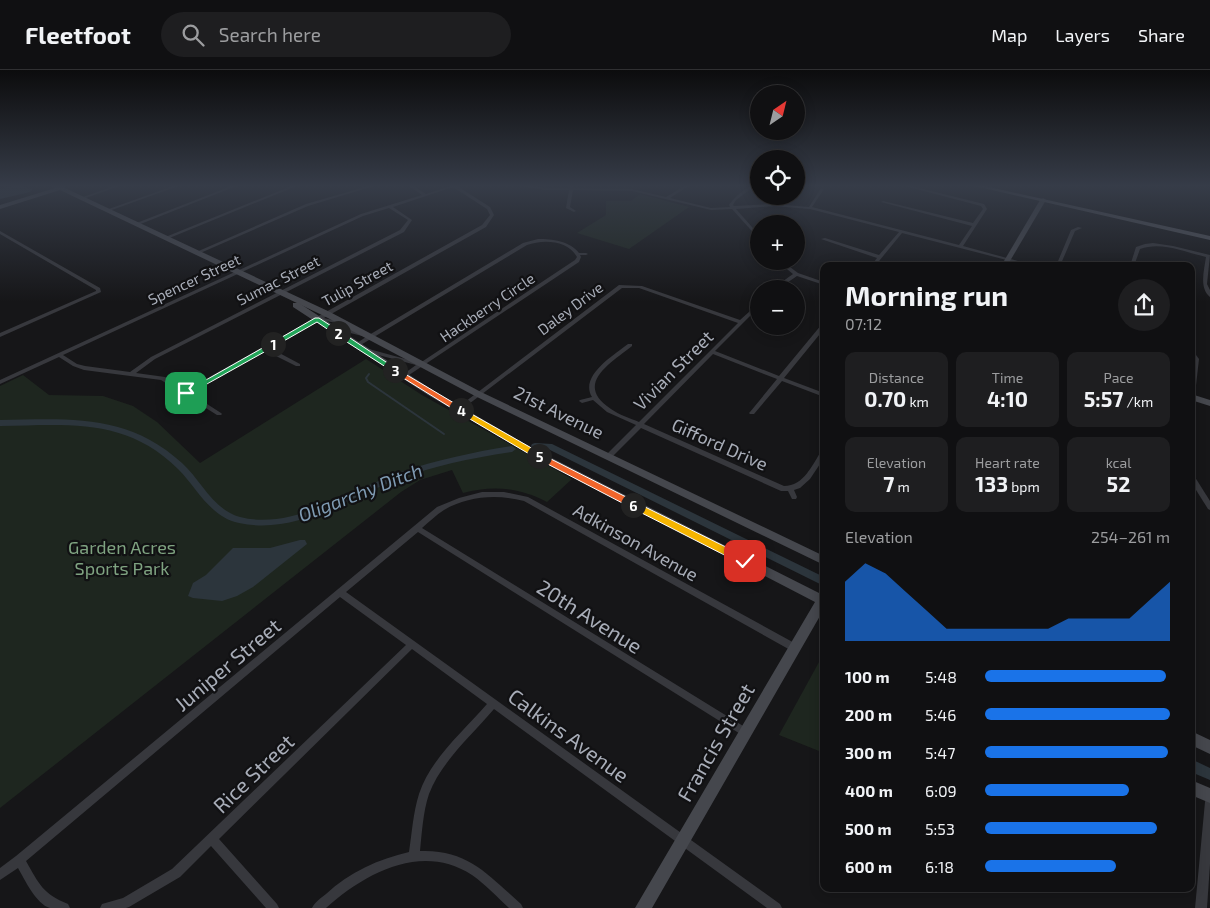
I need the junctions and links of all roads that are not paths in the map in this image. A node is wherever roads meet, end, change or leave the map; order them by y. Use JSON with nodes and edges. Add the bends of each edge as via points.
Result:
{"nodes":[{"id":1,"x":136,"y":224,"type":"edge"},
{"id":2,"x":200,"y":224,"type":"edge"},
{"id":3,"x":263,"y":224,"type":"edge"},
{"id":4,"x":341,"y":224,"type":"edge"},
{"id":5,"x":408,"y":224,"type":"edge"},
{"id":6,"x":485,"y":224,"type":"edge"},
{"id":7,"x":874,"y":224,"type":"edge"},
{"id":8,"x":975,"y":224,"type":"edge"},
{"id":9,"x":1029,"y":224,"type":"edge"},
{"id":10,"x":1149,"y":224,"type":"edge"},
{"id":11,"x":1080,"y":228,"type":"dead end"},
{"id":12,"x":902,"y":231,"type":"junction"},
{"id":13,"x":0,"y":232,"type":"edge"},
{"id":14,"x":165,"y":238,"type":"junction"},
{"id":15,"x":1210,"y":238,"type":"edge"},
{"id":16,"x":823,"y":239,"type":"dead end"},
{"id":17,"x":960,"y":247,"type":"junction"},
{"id":18,"x":196,"y":253,"type":"junction"},
{"id":19,"x":578,"y":254,"type":"junction"},
{"id":20,"x":586,"y":254,"type":"dead end"},
{"id":21,"x":880,"y":257,"type":"junction"},
{"id":22,"x":1209,"y":257,"type":"edge"},
{"id":23,"x":1008,"y":259,"type":"junction"},
{"id":24,"x":876,"y":262,"type":"edge"},
{"id":25,"x":1006,"y":262,"type":"edge"},
{"id":26,"x":1019,"y":262,"type":"edge"},
{"id":27,"x":1060,"y":262,"type":"edge"},
{"id":28,"x":1133,"y":262,"type":"edge"},
{"id":29,"x":791,"y":270,"type":"edge"},
{"id":30,"x":238,"y":273,"type":"junction"},
{"id":31,"x":796,"y":274,"type":"junction"},
{"id":32,"x":787,"y":280,"type":"edge"},
{"id":33,"x":820,"y":283,"type":"edge"},
{"id":34,"x":280,"y":293,"type":"junction"},
{"id":35,"x":1210,"y":296,"type":"edge"},
{"id":36,"x":680,"y":301,"type":"junction"},
{"id":37,"x":672,"y":308,"type":"dead end"},
{"id":38,"x":750,"y":313,"type":"edge"},
{"id":39,"x":322,"y":319,"type":"junction"},
{"id":40,"x":741,"y":322,"type":"junction"},
{"id":41,"x":820,"y":331,"type":"edge"},
{"id":42,"x":0,"y":335,"type":"edge"},
{"id":43,"x":372,"y":336,"type":"junction"},
{"id":44,"x":630,"y":345,"type":"dead end"},
{"id":45,"x":359,"y":347,"type":"junction"},
{"id":46,"x":265,"y":348,"type":"junction"},
{"id":47,"x":712,"y":352,"type":"junction"},
{"id":48,"x":59,"y":355,"type":"junction"},
{"id":49,"x":298,"y":365,"type":"dead end"},
{"id":50,"x":422,"y":365,"type":"junction"},
{"id":51,"x":132,"y":373,"type":"junction"},
{"id":52,"x":404,"y":376,"type":"junction"},
{"id":53,"x":780,"y":378,"type":"junction"},
{"id":54,"x":0,"y":382,"type":"edge"},
{"id":55,"x":186,"y":393,"type":"junction"},
{"id":56,"x":820,"y":393,"type":"edge"},
{"id":57,"x":478,"y":394,"type":"junction"},
{"id":58,"x":593,"y":398,"type":"junction"},
{"id":59,"x":1195,"y":398,"type":"edge"},
{"id":60,"x":582,"y":401,"type":"dead end"},
{"id":61,"x":1210,"y":403,"type":"edge"},
{"id":62,"x":458,"y":409,"type":"junction"},
{"id":63,"x":752,"y":413,"type":"dead end"},
{"id":64,"x":219,"y":414,"type":"dead end"},
{"id":65,"x":640,"y":425,"type":"junction"},
{"id":66,"x":608,"y":457,"type":"junction"},
{"id":67,"x":820,"y":458,"type":"edge"},
{"id":68,"x":1195,"y":483,"type":"edge"},
{"id":69,"x":484,"y":494,"type":"joint"},
{"id":70,"x":1210,"y":507,"type":"edge"},
{"id":71,"x":417,"y":528,"type":"junction"},
{"id":72,"x":820,"y":559,"type":"edge"},
{"id":73,"x":341,"y":592,"type":"junction"},
{"id":74,"x":820,"y":598,"type":"edge"},
{"id":75,"x":820,"y":605,"type":"edge"},
{"id":76,"x":412,"y":644,"type":"junction"},
{"id":77,"x":795,"y":648,"type":"junction"},
{"id":78,"x":494,"y":703,"type":"junction"},
{"id":79,"x":745,"y":732,"type":"junction"},
{"id":80,"x":1195,"y":740,"type":"edge"},
{"id":81,"x":1210,"y":747,"type":"edge"},
{"id":82,"x":1195,"y":789,"type":"edge"},
{"id":83,"x":1210,"y":796,"type":"edge"},
{"id":84,"x":1210,"y":802,"type":"edge"},
{"id":85,"x":212,"y":839,"type":"junction"},
{"id":86,"x":682,"y":841,"type":"junction"},
{"id":87,"x":414,"y":856,"type":"junction"},
{"id":88,"x":20,"y":860,"type":"junction"},
{"id":89,"x":0,"y":875,"type":"edge"},
{"id":90,"x":64,"y":908,"type":"edge"},
{"id":91,"x":106,"y":908,"type":"edge"},
{"id":92,"x":273,"y":908,"type":"edge"},
{"id":93,"x":318,"y":908,"type":"edge"},
{"id":94,"x":518,"y":908,"type":"edge"},
{"id":95,"x":643,"y":908,"type":"edge"},
{"id":96,"x":776,"y":908,"type":"edge"},
{"id":97,"x":1201,"y":908,"type":"edge"}],
"edges":[{"from":1,"to":14,"type":"street","name":"21st Avenue"},
{"from":2,"to":14,"type":"street"},
{"from":3,"to":18,"type":"street"},
{"from":4,"to":30,"type":"street","name":"Spencer Street"},
{"from":5,"to":34,"type":"street","name":"Sumac Street"},
{"from":6,"to":39,"type":"street","name":"Tulip Street"},
{"from":7,"to":12,"type":"street"},
{"from":8,"to":17,"type":"street"},
{"from":9,"to":23,"type":"street"},
{"from":10,"to":15,"type":"main road"},
{"from":11,"to":27,"type":"street","via":[[1073,230]]},
{"from":12,"to":17,"type":"street"},
{"from":12,"to":21,"type":"street"},
{"from":13,"to":42,"type":"street","via":[[98,289],[96,294]]},
{"from":14,"to":18,"type":"street","name":"21st Avenue"},
{"from":16,"to":21,"type":"street"},
{"from":17,"to":23,"type":"street"},
{"from":18,"to":30,"type":"street","name":"21st Avenue"},
{"from":19,"to":20,"type":"street","name":"Hackberry Circle"},
{"from":19,"to":43,"type":"street","name":"Hackberry Circle","via":[[563,244],[538,239],[525,244]]},
{"from":19,"to":50,"type":"street","name":"Hackberry Circle","via":[[577,261]]},
{"from":21,"to":24,"type":"street"},
{"from":22,"to":28,"type":"street","via":[[1160,245],[1146,245],[1138,248]]},
{"from":22,"to":35,"type":"street","via":[[1205,284]]},
{"from":23,"to":25,"type":"street"},
{"from":23,"to":26,"type":"street"},
{"from":29,"to":31,"type":"street"},
{"from":30,"to":34,"type":"street","name":"21st Avenue"},
{"from":30,"to":48,"type":"street","name":"Spencer Street"},
{"from":31,"to":32,"type":"street"},
{"from":31,"to":33,"type":"street"},
{"from":34,"to":39,"type":"street","name":"21st Avenue"},
{"from":34,"to":39,"type":"street","name":"21st Avenue"},
{"from":34,"to":51,"type":"street","name":"Sumac Street","via":[[153,358]]},
{"from":36,"to":37,"type":"street"},
{"from":36,"to":40,"type":"street","name":"Daley Drive"},
{"from":36,"to":57,"type":"street","name":"Daley Drive","via":[[626,283]]},
{"from":38,"to":40,"type":"street","name":"Vivian Street"},
{"from":39,"to":43,"type":"street","name":"21st Avenue","via":[[350,325]]},
{"from":39,"to":43,"type":"street","via":[[364,336]]},
{"from":39,"to":45,"type":"street","name":"21st Avenue"},
{"from":39,"to":46,"type":"street","name":"Tulip Street"},
{"from":40,"to":47,"type":"street","name":"Vivian Street"},
{"from":41,"to":53,"type":"street"},
{"from":43,"to":45,"type":"street","name":"Hackberry Circle"},
{"from":43,"to":50,"type":"street","name":"21st Avenue"},
{"from":44,"to":58,"type":"street","via":[[598,373],[591,384]]},
{"from":45,"to":50,"type":"street"},
{"from":45,"to":52,"type":"street","name":"21st Avenue"},
{"from":46,"to":49,"type":"street"},
{"from":46,"to":55,"type":"street","name":"Tulip Street"},
{"from":47,"to":53,"type":"street"},
{"from":47,"to":65,"type":"street","name":"Vivian Street"},
{"from":48,"to":51,"type":"street","via":[[84,368]]},
{"from":48,"to":54,"type":"street","name":"Spencer Street"},
{"from":50,"to":52,"type":"street","name":"Hackberry Circle"},
{"from":50,"to":57,"type":"street","name":"21st Avenue"},
{"from":51,"to":55,"type":"street","via":[[163,378]]},
{"from":52,"to":62,"type":"street","name":"21st Avenue"},
{"from":53,"to":56,"type":"street"},
{"from":53,"to":63,"type":"street"},
{"from":55,"to":64,"type":"street"},
{"from":57,"to":62,"type":"street","name":"Daley Drive"},
{"from":57,"to":66,"type":"street","name":"21st Avenue"},
{"from":58,"to":60,"type":"street"},
{"from":58,"to":65,"type":"street","name":"Gifford Drive","via":[[609,411]]},
{"from":59,"to":61,"type":"street"},
{"from":62,"to":74,"type":"street","name":"21st Avenue","via":[[565,470]]},
{"from":65,"to":66,"type":"street","name":"Vivian Street"},
{"from":65,"to":67,"type":"street","name":"Gifford Drive","via":[[793,493]]},
{"from":66,"to":72,"type":"street","name":"21st Avenue"},
{"from":68,"to":70,"type":"street"},
{"from":69,"to":71,"type":"street","name":"Juniper Street","via":[[450,503]]},
{"from":69,"to":77,"type":"street","name":"Adkinson Avenue","via":[[497,493],[526,499]]},
{"from":71,"to":73,"type":"street","name":"Juniper Street"},
{"from":71,"to":79,"type":"street","name":"20th Avenue"},
{"from":73,"to":76,"type":"street","name":"Calkins Avenue"},
{"from":73,"to":88,"type":"street","name":"Juniper Street"},
{"from":75,"to":77,"type":"street","name":"Francis Street"},
{"from":76,"to":78,"type":"street","name":"Calkins Avenue"},
{"from":76,"to":85,"type":"street","name":"Rice Street"},
{"from":77,"to":79,"type":"street","name":"Francis Street"},
{"from":78,"to":86,"type":"street","name":"Calkins Avenue"},
{"from":78,"to":87,"type":"street","via":[[438,769],[426,789],[420,806]]},
{"from":79,"to":86,"type":"street","name":"Francis Street"},
{"from":80,"to":81,"type":"street"},
{"from":82,"to":83,"type":"street"},
{"from":84,"to":97,"type":"street"},
{"from":85,"to":91,"type":"street","name":"Rice Street","via":[[158,886],[125,903]]},
{"from":85,"to":92,"type":"street"},
{"from":86,"to":95,"type":"street","name":"Francis Street"},
{"from":86,"to":96,"type":"street","name":"Calkins Avenue"},
{"from":87,"to":93,"type":"street","via":[[386,863],[359,875]]},
{"from":87,"to":94,"type":"street","via":[[433,856],[474,870]]},
{"from":88,"to":89,"type":"street","name":"Juniper Street"},
{"from":88,"to":90,"type":"street","via":[[40,895],[55,906]]}]}
